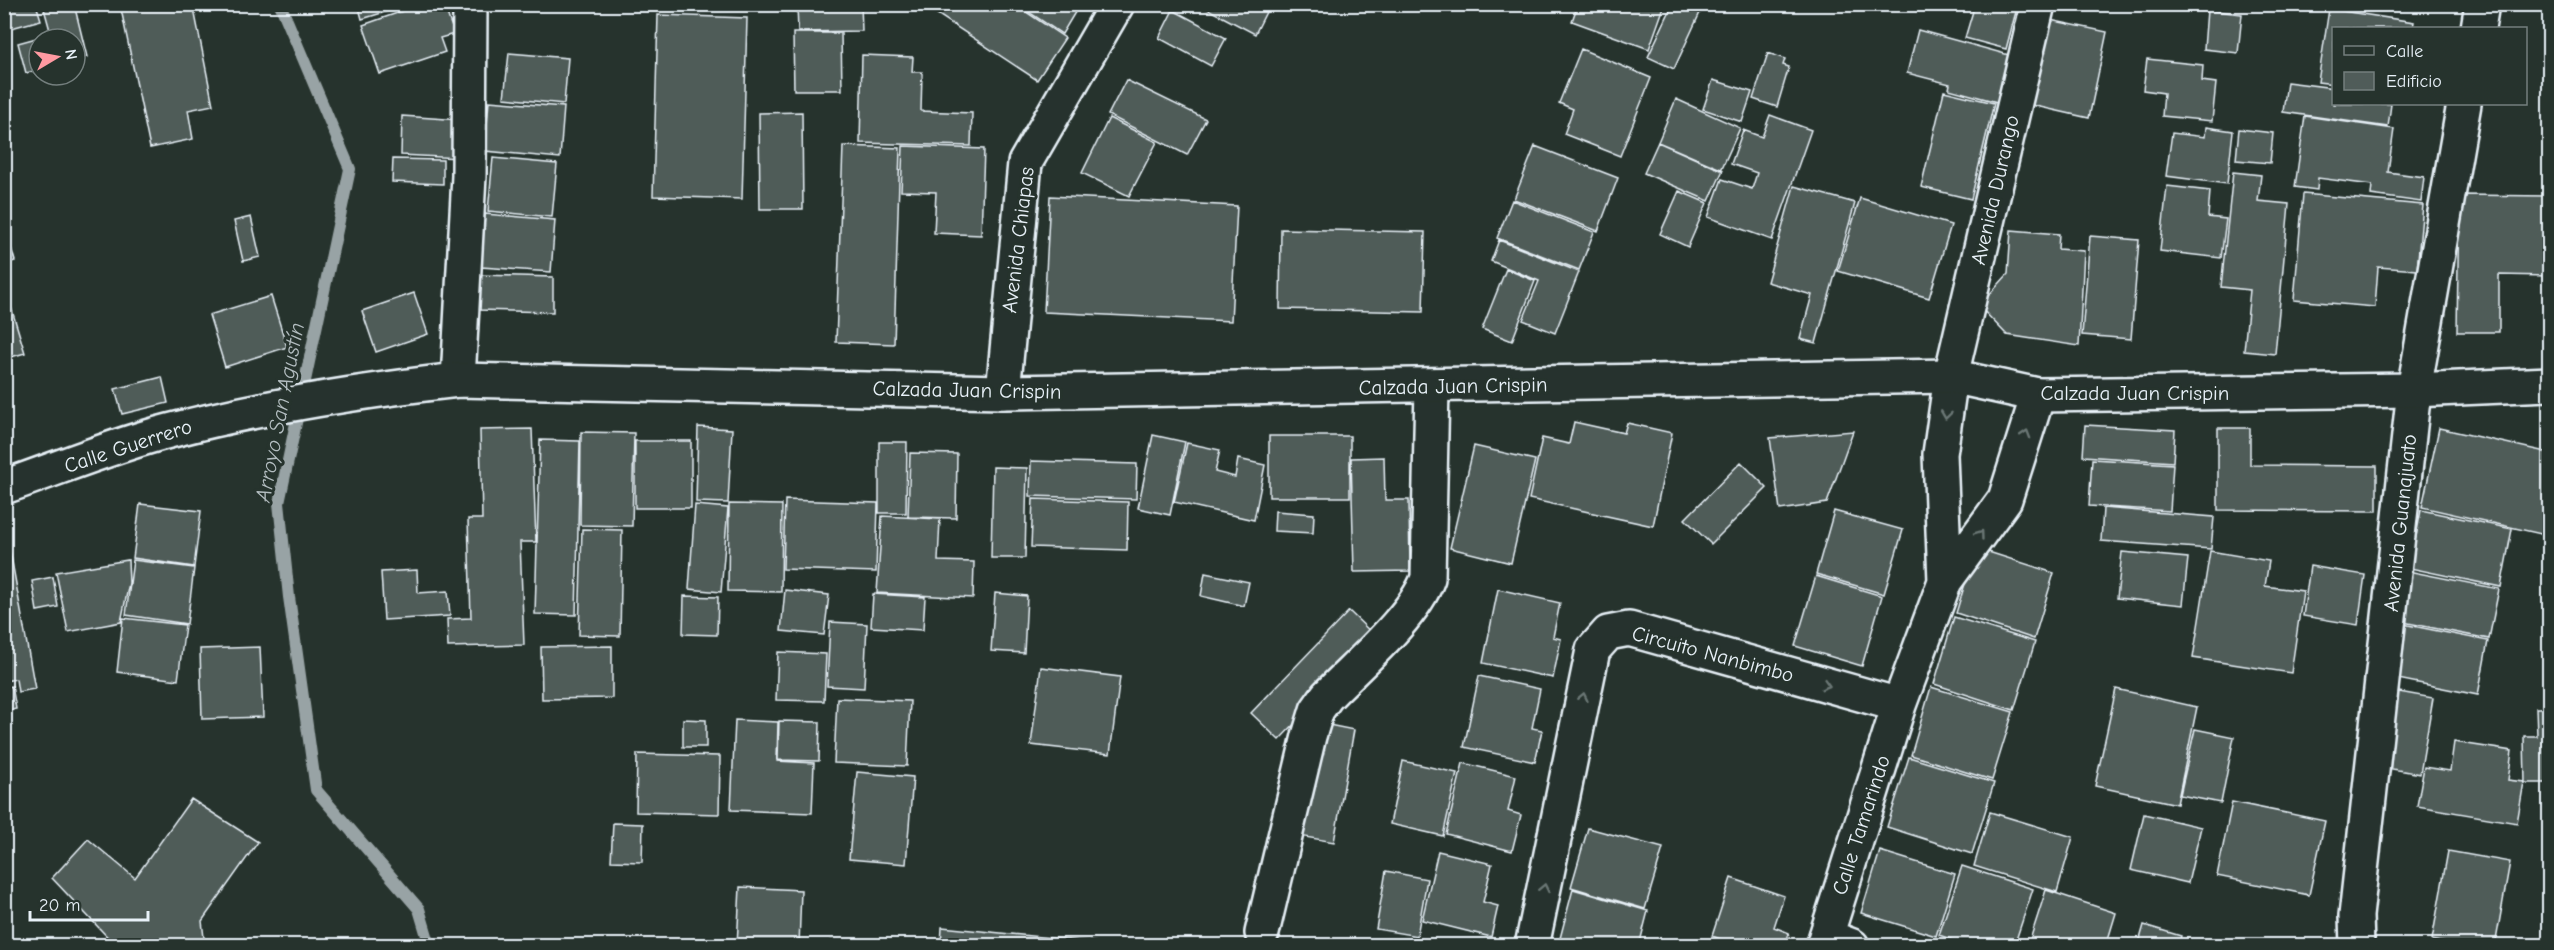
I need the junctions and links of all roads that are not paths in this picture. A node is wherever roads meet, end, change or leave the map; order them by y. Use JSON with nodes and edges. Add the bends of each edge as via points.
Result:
{"nodes":[{"id":1,"x":470,"y":4,"type":"edge"},
{"id":2,"x":1117,"y":4,"type":"edge"},
{"id":3,"x":2038,"y":4,"type":"edge"},
{"id":4,"x":2482,"y":4,"type":"edge"},
{"id":5,"x":2478,"y":27,"type":"edge"},
{"id":6,"x":2464,"y":105,"type":"edge"},
{"id":7,"x":1952,"y":376,"type":"junction"},
{"id":8,"x":458,"y":380,"type":"junction"},
{"id":9,"x":2542,"y":382,"type":"edge"},
{"id":10,"x":1431,"y":386,"type":"junction"},
{"id":11,"x":376,"y":389,"type":"joint"},
{"id":12,"x":2414,"y":390,"type":"junction"},
{"id":13,"x":1003,"y":392,"type":"junction"},
{"id":14,"x":2038,"y":395,"type":"junction"},
{"id":15,"x":4,"y":487,"type":"edge"},
{"id":16,"x":1945,"y":581,"type":"junction"},
{"id":17,"x":1899,"y":705,"type":"junction"},
{"id":18,"x":1262,"y":933,"type":"dead end"},
{"id":19,"x":1834,"y":942,"type":"edge"},
{"id":20,"x":1532,"y":945,"type":"edge"},
{"id":21,"x":2357,"y":945,"type":"edge"}],
"edges":[{"from":1,"to":8,"type":"street","via":[[469,176]]},
{"from":2,"to":13,"type":"street","name":"Avenida Chiapas","via":[[1025,163]]},
{"from":3,"to":7,"type":"street","name":"Avenida Durango"},
{"from":4,"to":5,"type":"street"},
{"from":6,"to":12,"type":"street","name":"Avenida Guanajuato"},
{"from":7,"to":10,"type":"street","name":"Calzada Juan Crispin"},
{"from":7,"to":14,"type":"street","name":"Calzada Juan Crispin"},
{"from":7,"to":16,"type":"street","one_way":true,"via":[[1940,454]]},
{"from":8,"to":11,"type":"street","name":"Calzada Juan Crispin"},
{"from":8,"to":13,"type":"street","name":"Calzada Juan Crispin"},
{"from":9,"to":12,"type":"street","name":"Calzada Juan Crispin"},
{"from":10,"to":13,"type":"street","name":"Calzada Juan Crispin"},
{"from":10,"to":18,"type":"street","via":[[1428,578],[1408,612],[1317,710]]},
{"from":11,"to":15,"type":"street","name":"Calle Guerrero","via":[[167,431]]},
{"from":12,"to":14,"type":"street","name":"Calzada Juan Crispin"},
{"from":12,"to":21,"type":"street","name":"Avenida Guanajuato","via":[[2356,916]]},
{"from":16,"to":14,"type":"street","one_way":true,"via":[[2005,500]]},
{"from":16,"to":17,"type":"street"},
{"from":17,"to":19,"type":"street","name":"Calle Tamarindo"},
{"from":20,"to":17,"type":"street","name":"Circuito Nanbimbo","one_way":true,"via":[[1593,650],[1608,633],[1629,629]]}]}
